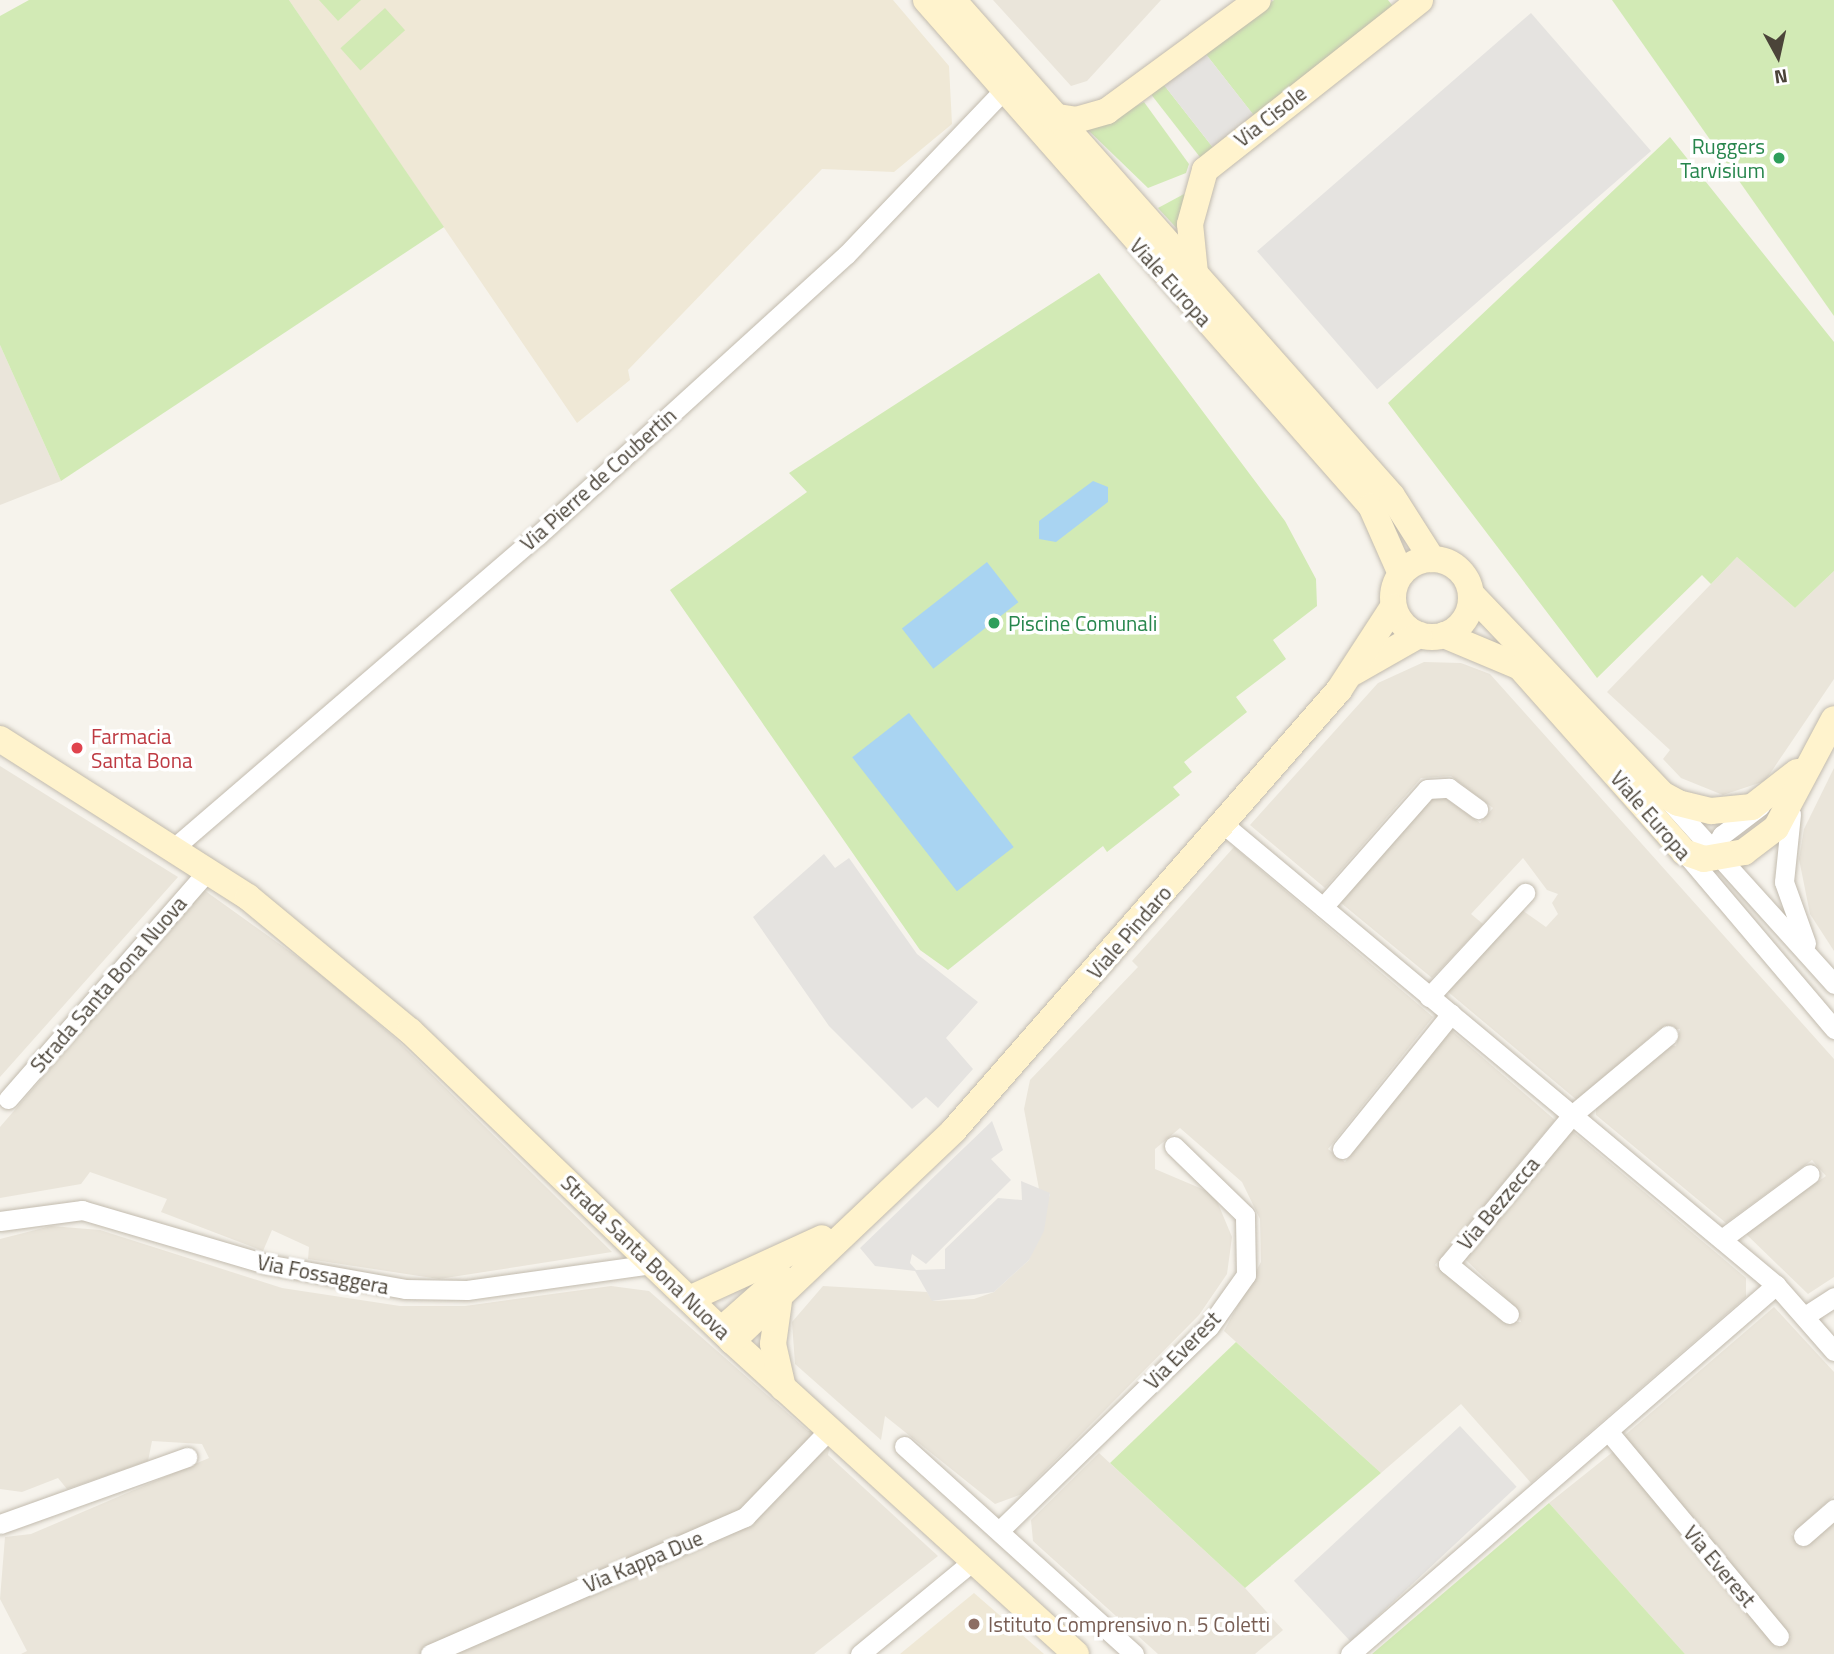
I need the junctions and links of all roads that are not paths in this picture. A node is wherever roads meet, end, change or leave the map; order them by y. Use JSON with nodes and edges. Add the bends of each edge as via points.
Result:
{"nodes":[{"id":1,"x":926,"y":0,"type":"edge"},
{"id":2,"x":953,"y":0,"type":"edge"},
{"id":3,"x":1258,"y":0,"type":"edge"},
{"id":4,"x":1420,"y":0,"type":"edge"},
{"id":5,"x":1002,"y":92,"type":"junction"},
{"id":6,"x":1052,"y":116,"type":"junction"},
{"id":7,"x":1195,"y":273,"type":"junction"},
{"id":8,"x":1432,"y":559,"type":"junction"},
{"id":9,"x":1401,"y":574,"type":"junction"},
{"id":10,"x":1471,"y":594,"type":"junction"},
{"id":11,"x":1393,"y":607,"type":"junction"},
{"id":12,"x":1432,"y":635,"type":"junction"},
{"id":13,"x":1354,"y":672,"type":"junction"},
{"id":14,"x":1834,"y":719,"type":"edge"},
{"id":15,"x":0,"y":739,"type":"edge"},
{"id":16,"x":1807,"y":761,"type":"junction"},
{"id":17,"x":1662,"y":794,"type":"junction"},
{"id":18,"x":1770,"y":797,"type":"junction"},
{"id":19,"x":1478,"y":809,"type":"dead end"},
{"id":20,"x":1222,"y":823,"type":"junction"},
{"id":21,"x":176,"y":846,"type":"junction"},
{"id":22,"x":1707,"y":859,"type":"junction"},
{"id":23,"x":209,"y":869,"type":"junction"},
{"id":24,"x":1525,"y":893,"type":"dead end"},
{"id":25,"x":1323,"y":907,"type":"junction"},
{"id":26,"x":1814,"y":960,"type":"junction"},
{"id":27,"x":1834,"y":984,"type":"edge"},
{"id":28,"x":1429,"y":997,"type":"junction"},
{"id":29,"x":1451,"y":1014,"type":"junction"},
{"id":30,"x":1834,"y":1029,"type":"edge"},
{"id":31,"x":1668,"y":1035,"type":"dead end"},
{"id":32,"x":8,"y":1099,"type":"dead end"},
{"id":33,"x":1572,"y":1115,"type":"junction"},
{"id":34,"x":1174,"y":1146,"type":"dead end"},
{"id":35,"x":1342,"y":1149,"type":"dead end"},
{"id":36,"x":1810,"y":1174,"type":"dead end"},
{"id":37,"x":898,"y":1187,"type":"junction"},
{"id":38,"x":0,"y":1221,"type":"edge"},
{"id":39,"x":822,"y":1238,"type":"junction"},
{"id":40,"x":1722,"y":1239,"type":"junction"},
{"id":41,"x":653,"y":1264,"type":"junction"},
{"id":42,"x":1776,"y":1285,"type":"junction"},
{"id":43,"x":1834,"y":1297,"type":"edge"},
{"id":44,"x":688,"y":1299,"type":"junction"},
{"id":45,"x":779,"y":1301,"type":"junction"},
{"id":46,"x":1508,"y":1314,"type":"dead end"},
{"id":47,"x":1805,"y":1316,"type":"junction"},
{"id":48,"x":727,"y":1335,"type":"junction"},
{"id":49,"x":1834,"y":1351,"type":"edge"},
{"id":50,"x":783,"y":1388,"type":"junction"},
{"id":51,"x":829,"y":1430,"type":"junction"},
{"id":52,"x":1608,"y":1431,"type":"junction"},
{"id":53,"x":904,"y":1446,"type":"dead end"},
{"id":54,"x":187,"y":1457,"type":"dead end"},
{"id":55,"x":1834,"y":1509,"type":"edge"},
{"id":56,"x":0,"y":1524,"type":"edge"},
{"id":57,"x":999,"y":1531,"type":"junction"},
{"id":58,"x":1802,"y":1536,"type":"dead end"},
{"id":59,"x":974,"y":1560,"type":"junction"},
{"id":60,"x":1779,"y":1636,"type":"dead end"},
{"id":61,"x":430,"y":1654,"type":"edge"},
{"id":62,"x":860,"y":1654,"type":"edge"},
{"id":63,"x":1076,"y":1654,"type":"edge"},
{"id":64,"x":1134,"y":1654,"type":"edge"},
{"id":65,"x":1350,"y":1654,"type":"edge"}],
"edges":[{"from":1,"to":5,"type":"street","name":"Viale Europa"},
{"from":2,"to":6,"type":"street","name":"Viale Europa"},
{"from":3,"to":6,"type":"street","via":[[1107,111],[1076,120]]},
{"from":4,"to":7,"type":"street","name":"Via Cisole","via":[[1205,170],[1190,224]]},
{"from":5,"to":9,"type":"street","name":"Viale Europa","via":[[1371,506]]},
{"from":5,"to":21,"type":"street","name":"Via Pierre de Coubertin","via":[[846,255],[537,536]]},
{"from":6,"to":7,"type":"street","name":"Viale Europa"},
{"from":7,"to":8,"type":"street","name":"Viale Europa","via":[[1392,496]]},
{"from":8,"to":9,"type":"street"},
{"from":8,"to":10,"type":"street","name":"Viale Europa","via":[[1454,565]]},
{"from":9,"to":11,"type":"street"},
{"from":10,"to":12,"type":"street","via":[[1465,620]]},
{"from":10,"to":17,"type":"street","name":"Viale Europa"},
{"from":11,"to":12,"type":"street","name":"Viale Europa"},
{"from":11,"to":13,"type":"street","name":"Viale Pindaro"},
{"from":12,"to":13,"type":"street","name":"Viale Pindaro"},
{"from":12,"to":22,"type":"street","name":"Viale Europa","via":[[1520,667]]},
{"from":13,"to":20,"type":"street","name":"Viale Pindaro"},
{"from":14,"to":16,"type":"street"},
{"from":15,"to":21,"type":"street","name":"Strada Santa Bona Nuova"},
{"from":16,"to":18,"type":"street"},
{"from":16,"to":22,"type":"street","via":[[1776,828],[1744,852]]},
{"from":16,"to":26,"type":"street","via":[[1786,831],[1783,882]]},
{"from":17,"to":18,"type":"street","via":[[1711,811],[1752,807]]},
{"from":17,"to":22,"type":"street","name":"Viale Europa"},
{"from":18,"to":22,"type":"street"},
{"from":19,"to":25,"type":"street","via":[[1449,788],[1427,789]]},
{"from":20,"to":25,"type":"street"},
{"from":20,"to":37,"type":"street","name":"Viale Pindaro"},
{"from":21,"to":23,"type":"street","name":"Strada Santa Bona Nuova"},
{"from":22,"to":26,"type":"street","name":"Viale Europa"},
{"from":22,"to":30,"type":"street","name":"Viale Europa"},
{"from":23,"to":32,"type":"street","name":"Strada Santa Bona Nuova"},
{"from":23,"to":41,"type":"street","name":"Strada Santa Bona Nuova","via":[[410,1031]]},
{"from":24,"to":28,"type":"street"},
{"from":25,"to":28,"type":"street"},
{"from":26,"to":27,"type":"street","name":"Viale Europa"},
{"from":28,"to":29,"type":"street"},
{"from":29,"to":33,"type":"street"},
{"from":29,"to":35,"type":"street"},
{"from":31,"to":33,"type":"street","name":"Via Bezzecca"},
{"from":33,"to":40,"type":"street"},
{"from":33,"to":46,"type":"street","name":"Via Bezzecca","via":[[1448,1264]]},
{"from":34,"to":57,"type":"street","name":"Via Everest","via":[[1245,1215],[1246,1275],[1209,1327]]},
{"from":36,"to":40,"type":"street"},
{"from":37,"to":39,"type":"street","name":"Viale Pindaro"},
{"from":37,"to":45,"type":"street","name":"Viale Pindaro"},
{"from":38,"to":41,"type":"street","name":"Via Fossaggera","via":[[82,1210],[267,1264],[405,1289],[467,1290]]},
{"from":39,"to":44,"type":"street","name":"Viale Pindaro"},
{"from":39,"to":48,"type":"street","name":"Viale Pindaro"},
{"from":40,"to":42,"type":"street"},
{"from":41,"to":44,"type":"street","name":"Strada Santa Bona Nuova"},
{"from":42,"to":47,"type":"street"},
{"from":42,"to":52,"type":"street"},
{"from":43,"to":47,"type":"street"},
{"from":44,"to":48,"type":"street","name":"Strada Santa Bona Nuova"},
{"from":45,"to":48,"type":"street","name":"Viale Pindaro"},
{"from":45,"to":50,"type":"street","via":[[773,1344]]},
{"from":47,"to":49,"type":"street"},
{"from":48,"to":50,"type":"street","name":"Strada Santa Bona Nuova"},
{"from":50,"to":51,"type":"street","name":"Strada Santa Bona Nuova"},
{"from":51,"to":59,"type":"street","name":"Strada Santa Bona Nuova"},
{"from":51,"to":61,"type":"street","name":"Via Kappa Due","via":[[745,1517]]},
{"from":52,"to":60,"type":"street","name":"Via Everest"},
{"from":52,"to":65,"type":"street"},
{"from":53,"to":57,"type":"street"},
{"from":54,"to":56,"type":"street"},
{"from":55,"to":58,"type":"street"},
{"from":57,"to":64,"type":"street"},
{"from":59,"to":62,"type":"street"},
{"from":59,"to":63,"type":"street","name":"Strada Santa Bona Nuova"}]}
